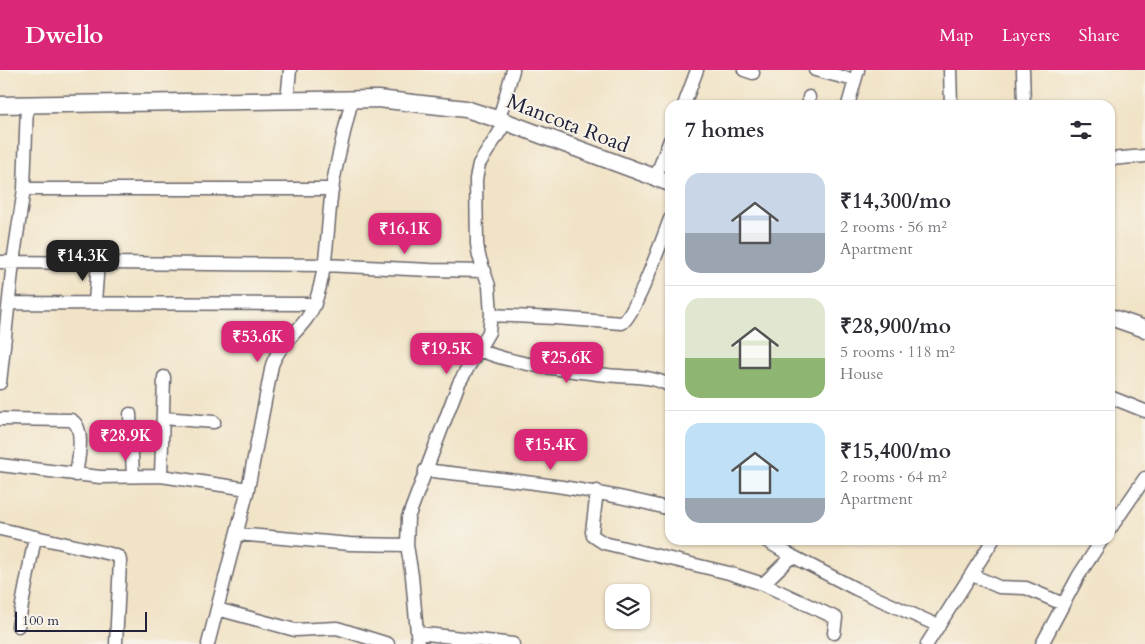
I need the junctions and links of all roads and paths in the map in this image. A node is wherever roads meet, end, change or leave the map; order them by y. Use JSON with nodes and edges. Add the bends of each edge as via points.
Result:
{"nodes":[{"id":1,"x":290,"y":70,"type":"edge"},
{"id":2,"x":513,"y":70,"type":"edge"},
{"id":3,"x":698,"y":70,"type":"edge"},
{"id":4,"x":815,"y":70,"type":"edge"},
{"id":5,"x":950,"y":70,"type":"edge"},
{"id":6,"x":1023,"y":70,"type":"edge"},
{"id":7,"x":856,"y":75,"type":"edge"},
{"id":8,"x":352,"y":99,"type":"junction"},
{"id":9,"x":287,"y":100,"type":"junction"},
{"id":10,"x":686,"y":100,"type":"edge"},
{"id":11,"x":849,"y":100,"type":"edge"},
{"id":12,"x":951,"y":100,"type":"edge"},
{"id":13,"x":1024,"y":100,"type":"edge"},
{"id":14,"x":27,"y":104,"type":"junction"},
{"id":15,"x":0,"y":105,"type":"edge"},
{"id":16,"x":503,"y":120,"type":"junction"},
{"id":17,"x":1145,"y":156,"type":"edge"},
{"id":18,"x":1115,"y":159,"type":"edge"},
{"id":19,"x":665,"y":166,"type":"edge"},
{"id":20,"x":662,"y":181,"type":"edge"},
{"id":21,"x":24,"y":189,"type":"junction"},
{"id":22,"x":332,"y":189,"type":"junction"},
{"id":23,"x":665,"y":231,"type":"edge"},
{"id":24,"x":6,"y":262,"type":"edge"},
{"id":25,"x":98,"y":263,"type":"junction"},
{"id":26,"x":324,"y":265,"type":"junction"},
{"id":27,"x":485,"y":271,"type":"junction"},
{"id":28,"x":96,"y":302,"type":"junction"},
{"id":29,"x":8,"y":303,"type":"junction"},
{"id":30,"x":315,"y":304,"type":"junction"},
{"id":31,"x":491,"y":315,"type":"junction"},
{"id":32,"x":1115,"y":319,"type":"edge"},
{"id":33,"x":1145,"y":329,"type":"edge"},
{"id":34,"x":479,"y":350,"type":"junction"},
{"id":35,"x":1,"y":368,"type":"edge"},
{"id":36,"x":164,"y":376,"type":"dead end"},
{"id":37,"x":0,"y":383,"type":"edge"},
{"id":38,"x":665,"y":384,"type":"edge"},
{"id":39,"x":1115,"y":399,"type":"edge"},
{"id":40,"x":1145,"y":411,"type":"edge"},
{"id":41,"x":130,"y":414,"type":"dead end"},
{"id":42,"x":163,"y":418,"type":"junction"},
{"id":43,"x":0,"y":420,"type":"edge"},
{"id":44,"x":214,"y":422,"type":"dead end"},
{"id":45,"x":0,"y":465,"type":"edge"},
{"id":46,"x":425,"y":470,"type":"junction"},
{"id":47,"x":76,"y":475,"type":"junction"},
{"id":48,"x":133,"y":476,"type":"junction"},
{"id":49,"x":162,"y":476,"type":"junction"},
{"id":50,"x":1145,"y":478,"type":"edge"},
{"id":51,"x":248,"y":489,"type":"junction"},
{"id":52,"x":597,"y":492,"type":"junction"},
{"id":53,"x":665,"y":508,"type":"edge"},
{"id":54,"x":1115,"y":522,"type":"edge"},
{"id":55,"x":0,"y":529,"type":"edge"},
{"id":56,"x":237,"y":534,"type":"junction"},
{"id":57,"x":35,"y":537,"type":"junction"},
{"id":58,"x":407,"y":545,"type":"junction"},
{"id":59,"x":773,"y":545,"type":"edge"},
{"id":60,"x":990,"y":545,"type":"edge"},
{"id":61,"x":1099,"y":545,"type":"edge"},
{"id":62,"x":792,"y":556,"type":"junction"},
{"id":63,"x":972,"y":575,"type":"junction"},
{"id":64,"x":763,"y":584,"type":"junction"},
{"id":65,"x":1063,"y":604,"type":"junction"},
{"id":66,"x":217,"y":609,"type":"junction"},
{"id":67,"x":18,"y":626,"type":"dead end"},
{"id":68,"x":939,"y":626,"type":"junction"},
{"id":69,"x":834,"y":633,"type":"dead end"},
{"id":70,"x":418,"y":638,"type":"edge"},
{"id":71,"x":116,"y":644,"type":"edge"},
{"id":72,"x":208,"y":644,"type":"edge"},
{"id":73,"x":388,"y":644,"type":"edge"},
{"id":74,"x":513,"y":644,"type":"edge"},
{"id":75,"x":927,"y":644,"type":"edge"},
{"id":76,"x":1042,"y":644,"type":"edge"}],
"edges":[{"from":1,"to":9,"type":"street"},
{"from":2,"to":16,"type":"street"},
{"from":3,"to":10,"type":"street"},
{"from":4,"to":7,"type":"street"},
{"from":5,"to":12,"type":"street"},
{"from":6,"to":13,"type":"street"},
{"from":7,"to":11,"type":"street"},
{"from":8,"to":9,"type":"main road","name":"Mancota Road"},
{"from":8,"to":16,"type":"main road","name":"Mancota Road","via":[[378,98],[466,109]]},
{"from":8,"to":22,"type":"street"},
{"from":9,"to":14,"type":"main road","name":"Mancota Road"},
{"from":14,"to":15,"type":"main road","name":"Mancota Road"},
{"from":14,"to":21,"type":"street"},
{"from":16,"to":20,"type":"main road","name":"Mancota Road"},
{"from":16,"to":27,"type":"street","via":[[480,164],[476,179],[477,244]]},
{"from":17,"to":18,"type":"street"},
{"from":19,"to":20,"type":"street"},
{"from":21,"to":22,"type":"street"},
{"from":21,"to":24,"type":"street"},
{"from":22,"to":26,"type":"street"},
{"from":23,"to":31,"type":"street","via":[[634,306],[622,323]]},
{"from":24,"to":25,"type":"street"},
{"from":24,"to":29,"type":"street"},
{"from":25,"to":26,"type":"street"},
{"from":25,"to":28,"type":"street"},
{"from":26,"to":27,"type":"street"},
{"from":26,"to":30,"type":"street"},
{"from":27,"to":31,"type":"street"},
{"from":28,"to":29,"type":"street"},
{"from":28,"to":30,"type":"street"},
{"from":29,"to":35,"type":"street"},
{"from":30,"to":51,"type":"street","via":[[275,356]]},
{"from":31,"to":34,"type":"street","via":[[489,332]]},
{"from":32,"to":33,"type":"main road"},
{"from":34,"to":38,"type":"street","via":[[530,364],[650,378]]},
{"from":34,"to":46,"type":"street","via":[[458,384]]},
{"from":35,"to":37,"type":"street"},
{"from":36,"to":42,"type":"street"},
{"from":39,"to":40,"type":"street"},
{"from":41,"to":48,"type":"street"},
{"from":42,"to":44,"type":"street"},
{"from":42,"to":49,"type":"street"},
{"from":43,"to":47,"type":"street","via":[[75,422],[80,442]]},
{"from":45,"to":47,"type":"street"},
{"from":46,"to":52,"type":"street"},
{"from":46,"to":58,"type":"street","via":[[408,518]]},
{"from":47,"to":48,"type":"street"},
{"from":48,"to":49,"type":"street"},
{"from":49,"to":51,"type":"street"},
{"from":50,"to":54,"type":"street"},
{"from":51,"to":56,"type":"street"},
{"from":52,"to":53,"type":"street"},
{"from":52,"to":64,"type":"street","via":[[592,532],[597,540],[729,572]]},
{"from":55,"to":57,"type":"street"},
{"from":56,"to":58,"type":"street","via":[[350,544]]},
{"from":56,"to":66,"type":"street"},
{"from":57,"to":67,"type":"street"},
{"from":57,"to":71,"type":"street","via":[[119,557]]},
{"from":58,"to":70,"type":"street"},
{"from":59,"to":62,"type":"street"},
{"from":60,"to":63,"type":"street"},
{"from":61,"to":65,"type":"street"},
{"from":62,"to":64,"type":"street"},
{"from":62,"to":68,"type":"street"},
{"from":63,"to":65,"type":"street","via":[[1000,587],[1026,588]]},
{"from":63,"to":68,"type":"street"},
{"from":64,"to":69,"type":"street","via":[[836,618]]},
{"from":65,"to":76,"type":"street"},
{"from":66,"to":72,"type":"street"},
{"from":66,"to":73,"type":"street","via":[[295,630],[337,628]]},
{"from":68,"to":75,"type":"street"},
{"from":70,"to":74,"type":"street"}]}
